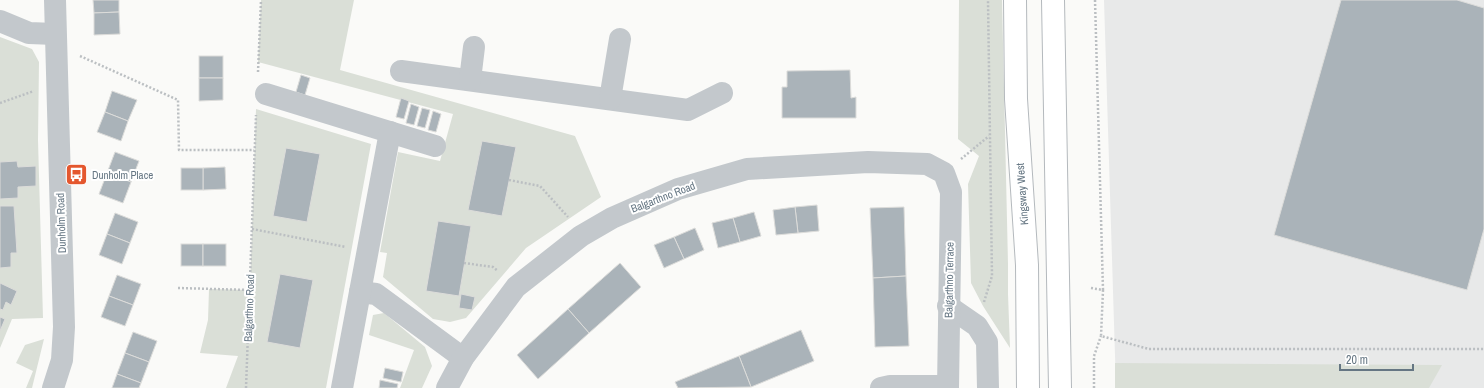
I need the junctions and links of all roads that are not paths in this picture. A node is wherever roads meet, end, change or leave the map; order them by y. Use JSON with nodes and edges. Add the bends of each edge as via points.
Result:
{"nodes":[{"id":1,"x":55,"y":0,"type":"edge"},
{"id":2,"x":1015,"y":0,"type":"edge"},
{"id":3,"x":1053,"y":0,"type":"edge"},
{"id":4,"x":0,"y":21,"type":"edge"},
{"id":5,"x":56,"y":34,"type":"junction"},
{"id":6,"x":620,"y":39,"type":"dead end"},
{"id":7,"x":474,"y":47,"type":"dead end"},
{"id":8,"x":401,"y":71,"type":"dead end"},
{"id":9,"x":470,"y":80,"type":"junction"},
{"id":10,"x":722,"y":92,"type":"dead end"},
{"id":11,"x":266,"y":94,"type":"dead end"},
{"id":12,"x":610,"y":99,"type":"junction"},
{"id":13,"x":390,"y":132,"type":"junction"},
{"id":14,"x":435,"y":146,"type":"dead end"},
{"id":15,"x":944,"y":173,"type":"joint"},
{"id":16,"x":360,"y":292,"type":"junction"},
{"id":17,"x":948,"y":306,"type":"junction"},
{"id":18,"x":463,"y":358,"type":"junction"},
{"id":19,"x":948,"y":387,"type":"edge"},
{"id":20,"x":53,"y":388,"type":"edge"},
{"id":21,"x":342,"y":388,"type":"edge"},
{"id":22,"x":447,"y":388,"type":"edge"},
{"id":23,"x":881,"y":388,"type":"edge"},
{"id":24,"x":988,"y":388,"type":"edge"},
{"id":25,"x":1028,"y":388,"type":"edge"},
{"id":26,"x":1060,"y":388,"type":"edge"}],
"edges":[{"from":1,"to":5,"type":"street","name":"Dunholm Road"},
{"from":2,"to":25,"type":"highway","name":"Kingsway West","via":[[1016,100],[1027,265]]},
{"from":3,"to":26,"type":"highway"},
{"from":4,"to":5,"type":"street","via":[[29,33]]},
{"from":5,"to":20,"type":"street","name":"Dunholm Road","via":[[64,327],[62,360]]},
{"from":6,"to":12,"type":"street"},
{"from":7,"to":9,"type":"street"},
{"from":8,"to":9,"type":"street"},
{"from":9,"to":12,"type":"street"},
{"from":10,"to":12,"type":"street","via":[[688,110]]},
{"from":11,"to":13,"type":"street"},
{"from":13,"to":14,"type":"street"},
{"from":13,"to":16,"type":"street"},
{"from":15,"to":17,"type":"street","name":"Balgarthno Terrace","via":[[951,192]]},
{"from":15,"to":18,"type":"street","name":"Balgarthno Road","via":[[927,164],[868,162],[747,169],[678,189],[612,218],[581,236],[516,287]]},
{"from":16,"to":18,"type":"street","via":[[376,294]]},
{"from":16,"to":21,"type":"street"},
{"from":17,"to":19,"type":"street","name":"Balgarthno Terrace"},
{"from":17,"to":24,"type":"street","via":[[977,326],[987,342]]},
{"from":18,"to":22,"type":"street","name":"Balgarthno Road"},
{"from":19,"to":23,"type":"street"}]}
